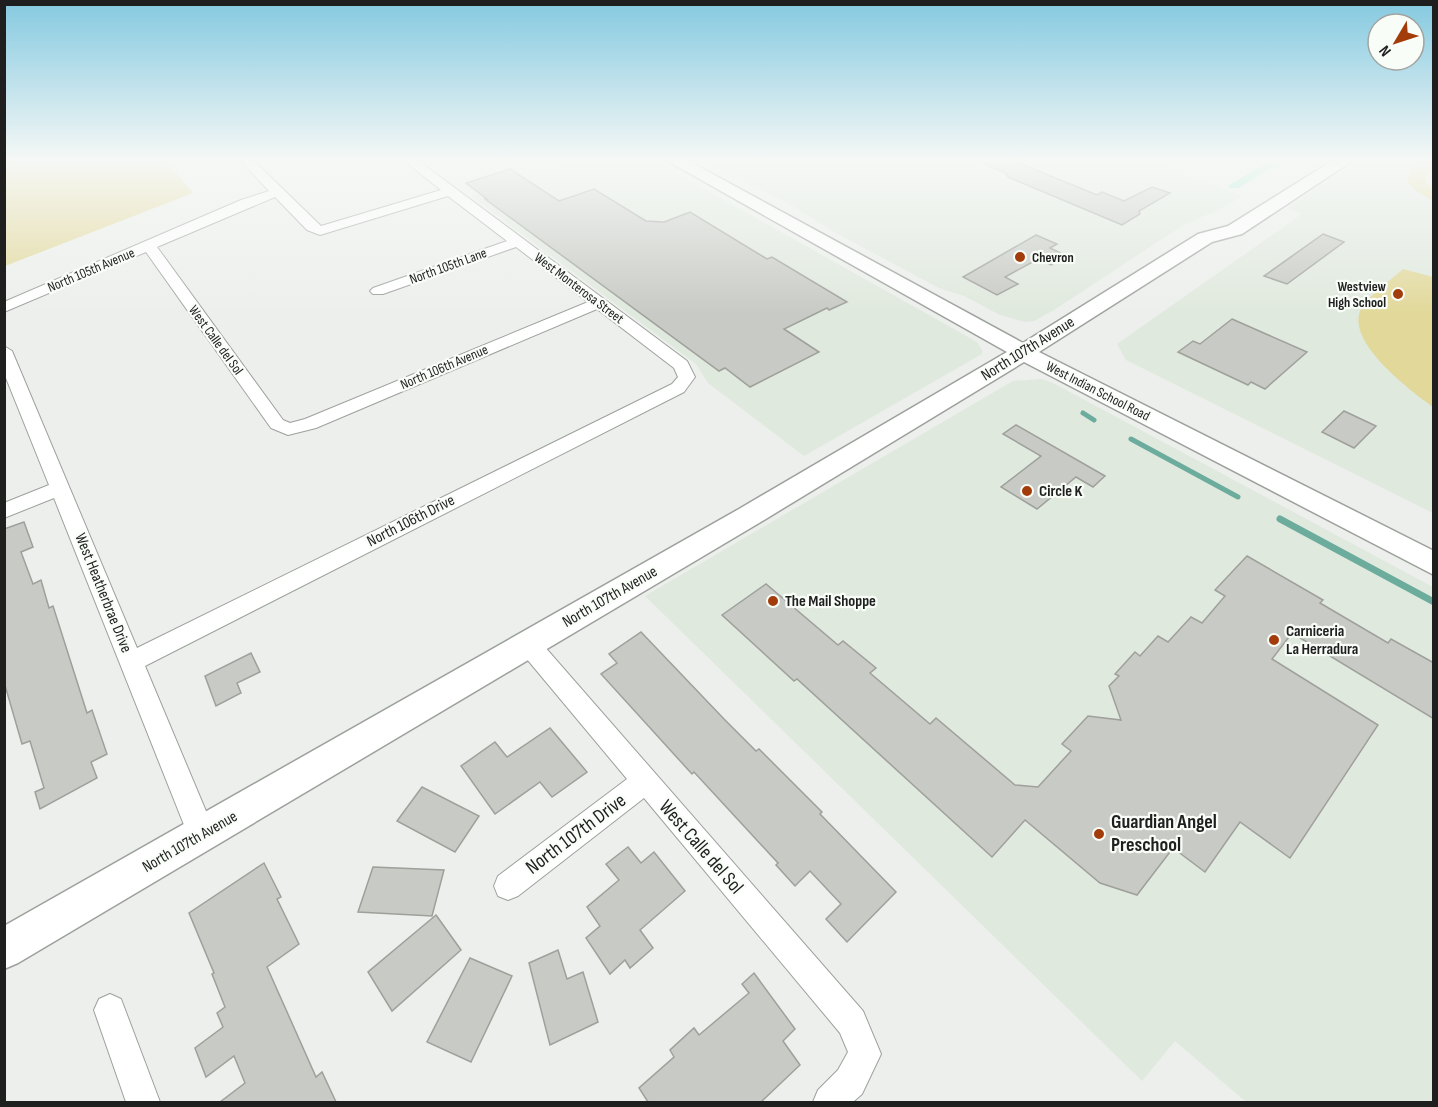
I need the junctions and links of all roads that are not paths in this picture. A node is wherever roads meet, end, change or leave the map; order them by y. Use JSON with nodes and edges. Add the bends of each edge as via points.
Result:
{"nodes":[{"id":1,"x":232,"y":211,"type":"edge"},
{"id":2,"x":296,"y":211,"type":"edge"},
{"id":3,"x":386,"y":211,"type":"edge"},
{"id":4,"x":476,"y":211,"type":"edge"},
{"id":5,"x":766,"y":211,"type":"edge"},
{"id":6,"x":1266,"y":211,"type":"edge"},
{"id":7,"x":1229,"y":213,"type":"dead end"},
{"id":8,"x":1209,"y":236,"type":"junction"},
{"id":9,"x":517,"y":242,"type":"junction"},
{"id":10,"x":148,"y":245,"type":"junction"},
{"id":11,"x":378,"y":291,"type":"dead end"},
{"id":12,"x":598,"y":303,"type":"junction"},
{"id":13,"x":4,"y":308,"type":"edge"},
{"id":14,"x":4,"y":351,"type":"edge"},
{"id":15,"x":1024,"y":352,"type":"junction"},
{"id":16,"x":687,"y":377,"type":"joint"},
{"id":17,"x":288,"y":429,"type":"joint"},
{"id":18,"x":61,"y":488,"type":"junction"},
{"id":19,"x":4,"y":512,"type":"edge"},
{"id":20,"x":1434,"y":564,"type":"edge"},
{"id":21,"x":529,"y":645,"type":"junction"},
{"id":22,"x":131,"y":662,"type":"junction"},
{"id":23,"x":645,"y":782,"type":"junction"},
{"id":24,"x":202,"y":835,"type":"junction"},
{"id":25,"x":508,"y":886,"type":"dead end"},
{"id":26,"x":4,"y":949,"type":"edge"},
{"id":27,"x":110,"y":1010,"type":"dead end"},
{"id":28,"x":143,"y":1102,"type":"edge"},
{"id":29,"x":830,"y":1102,"type":"edge"}],
"edges":[{"from":1,"to":10,"type":"street","name":"North 105th Avenue"},
{"from":2,"to":3,"type":"street","via":[[320,231]]},
{"from":4,"to":9,"type":"street","name":"West Monterosa Street"},
{"from":5,"to":15,"type":"main road","name":"West Indian School Road"},
{"from":6,"to":8,"type":"main road","name":"North 107th Avenue","via":[[1235,230]]},
{"from":7,"to":8,"type":"main road","name":"North 107th Avenue","via":[[1213,223]]},
{"from":8,"to":15,"type":"main road","name":"North 107th Avenue"},
{"from":9,"to":11,"type":"street","name":"North 105th Lane"},
{"from":9,"to":12,"type":"street","name":"West Monterosa Street"},
{"from":10,"to":13,"type":"street","name":"North 105th Avenue"},
{"from":10,"to":17,"type":"street","name":"West Calle del Sol","via":[[277,424]]},
{"from":12,"to":16,"type":"street","name":"West Monterosa Street","via":[[681,365]]},
{"from":12,"to":17,"type":"street","name":"North 106th Avenue"},
{"from":14,"to":18,"type":"street","name":"West Heatherbrae Drive"},
{"from":15,"to":20,"type":"main road","name":"West Indian School Road"},
{"from":15,"to":21,"type":"main road","name":"North 107th Avenue"},
{"from":16,"to":22,"type":"street","name":"North 106th Drive","via":[[678,388]]},
{"from":18,"to":19,"type":"street"},
{"from":18,"to":22,"type":"street","name":"West Heatherbrae Drive"},
{"from":21,"to":23,"type":"street","name":"West Calle del Sol"},
{"from":21,"to":24,"type":"main road","name":"North 107th Avenue"},
{"from":22,"to":24,"type":"street","name":"West Heatherbrae Drive"},
{"from":23,"to":25,"type":"street","name":"North 107th Drive"},
{"from":23,"to":29,"type":"street","name":"West Calle del Sol","via":[[852,1022],[866,1054],[850,1082]]},
{"from":24,"to":26,"type":"main road","name":"North 107th Avenue"},
{"from":27,"to":28,"type":"street"}]}
